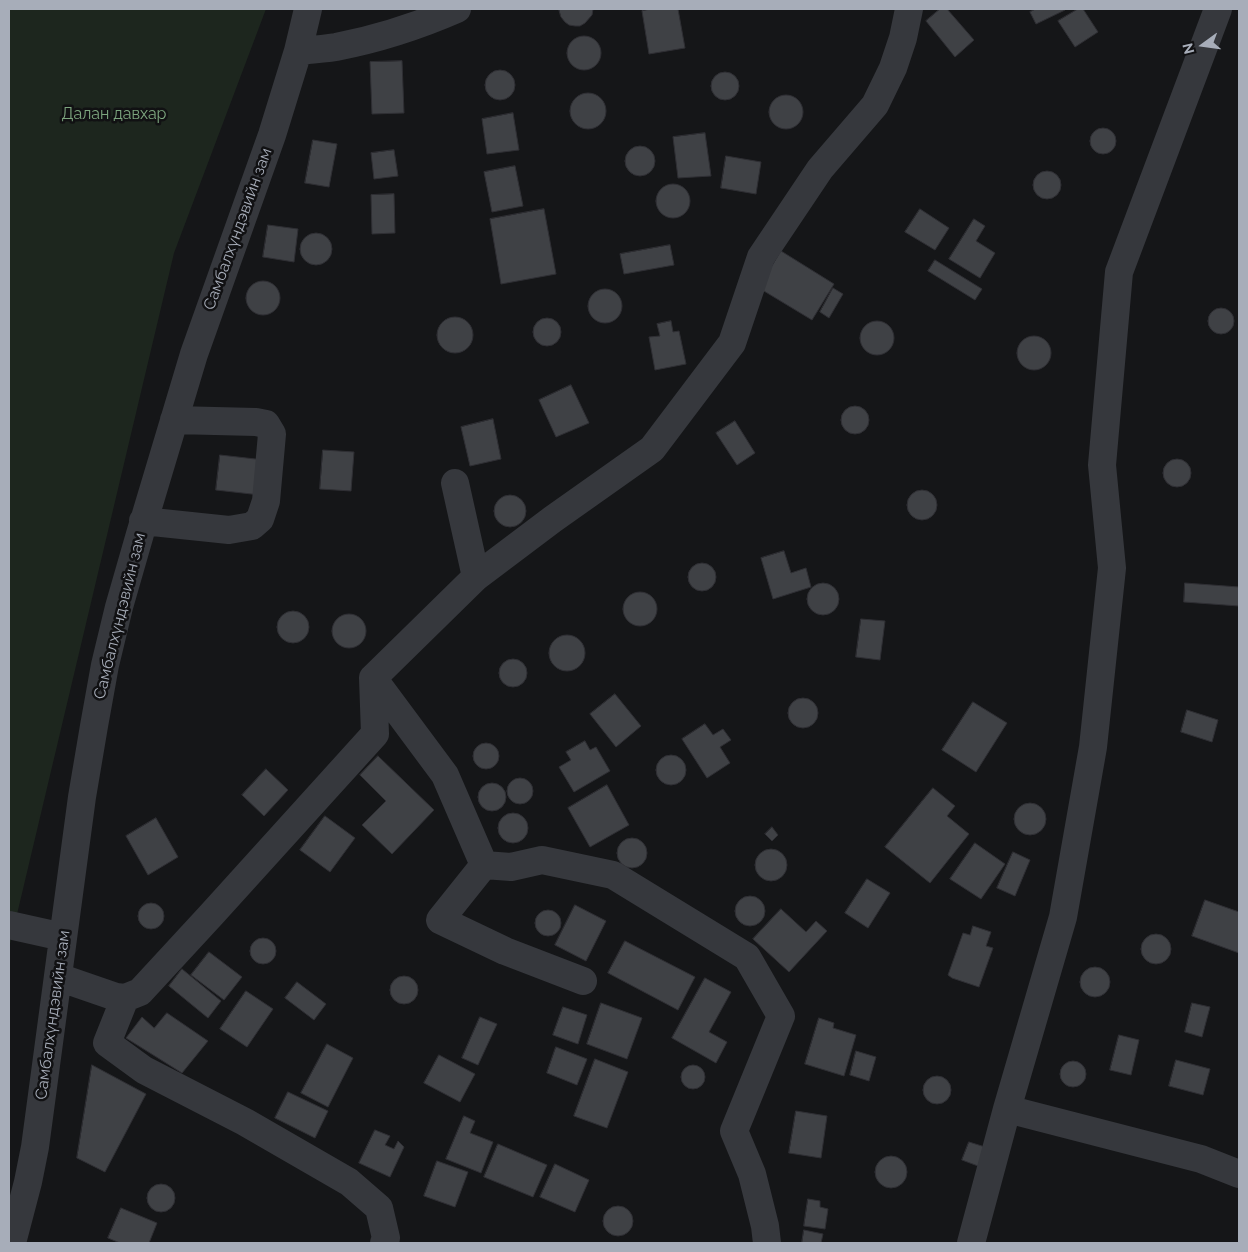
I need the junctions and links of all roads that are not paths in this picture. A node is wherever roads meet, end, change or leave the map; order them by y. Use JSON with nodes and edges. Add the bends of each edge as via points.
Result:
{"nodes":[{"id":1,"x":308,"y":9,"type":"edge"},
{"id":2,"x":458,"y":9,"type":"edge"},
{"id":3,"x":909,"y":9,"type":"edge"},
{"id":4,"x":1218,"y":9,"type":"edge"},
{"id":5,"x":298,"y":51,"type":"junction"},
{"id":6,"x":174,"y":420,"type":"junction"},
{"id":7,"x":455,"y":483,"type":"dead end"},
{"id":8,"x":143,"y":521,"type":"junction"},
{"id":9,"x":476,"y":577,"type":"junction"},
{"id":10,"x":373,"y":678,"type":"junction"},
{"id":11,"x":484,"y":865,"type":"junction"},
{"id":12,"x":9,"y":925,"type":"edge"},
{"id":13,"x":63,"y":937,"type":"junction"},
{"id":14,"x":58,"y":977,"type":"junction"},
{"id":15,"x":583,"y":981,"type":"dead end"},
{"id":16,"x":125,"y":998,"type":"junction"},
{"id":17,"x":1007,"y":1109,"type":"junction"},
{"id":18,"x":1239,"y":1174,"type":"edge"},
{"id":19,"x":12,"y":1243,"type":"edge"},
{"id":20,"x":384,"y":1243,"type":"edge"},
{"id":21,"x":767,"y":1243,"type":"edge"},
{"id":22,"x":971,"y":1243,"type":"edge"}],
"edges":[{"from":1,"to":5,"type":"street","name":"Самбалхүндэвийн зам"},
{"from":2,"to":5,"type":"street","via":[[375,38]]},
{"from":3,"to":9,"type":"street","via":[[893,68],[875,105],[820,169],[761,257],[732,343],[658,442]]},
{"from":4,"to":17,"type":"street","via":[[1119,272],[1102,465],[1112,568],[1093,747],[1063,917]]},
{"from":5,"to":6,"type":"street","name":"Самбалхүндэвийн зам"},
{"from":6,"to":8,"type":"street","name":"Самбалхүндэвийн зам"},
{"from":6,"to":8,"type":"street","via":[[266,424],[272,434],[266,501],[260,519],[252,526],[229,530]]},
{"from":7,"to":9,"type":"street"},
{"from":8,"to":13,"type":"street","name":"Самбалхүндэвийн зам","via":[[104,673],[82,797]]},
{"from":9,"to":10,"type":"street"},
{"from":10,"to":11,"type":"street","via":[[445,774]]},
{"from":10,"to":16,"type":"street","via":[[375,734],[140,992]]},
{"from":11,"to":15,"type":"street","via":[[440,920],[505,951]]},
{"from":11,"to":21,"type":"street","via":[[512,867],[542,860],[613,876],[747,957],[781,1016],[734,1131],[752,1174]]},
{"from":12,"to":13,"type":"street"},
{"from":13,"to":14,"type":"street","name":"Самбалхүндэвийн зам"},
{"from":14,"to":16,"type":"street"},
{"from":14,"to":19,"type":"street","name":"Самбалхүндэвийн зам","via":[[35,1147]]},
{"from":16,"to":20,"type":"street","via":[[107,1043],[144,1070],[245,1122],[349,1182],[379,1208],[386,1238]]},
{"from":17,"to":18,"type":"street","via":[[1201,1159]]},
{"from":17,"to":22,"type":"street"}]}
